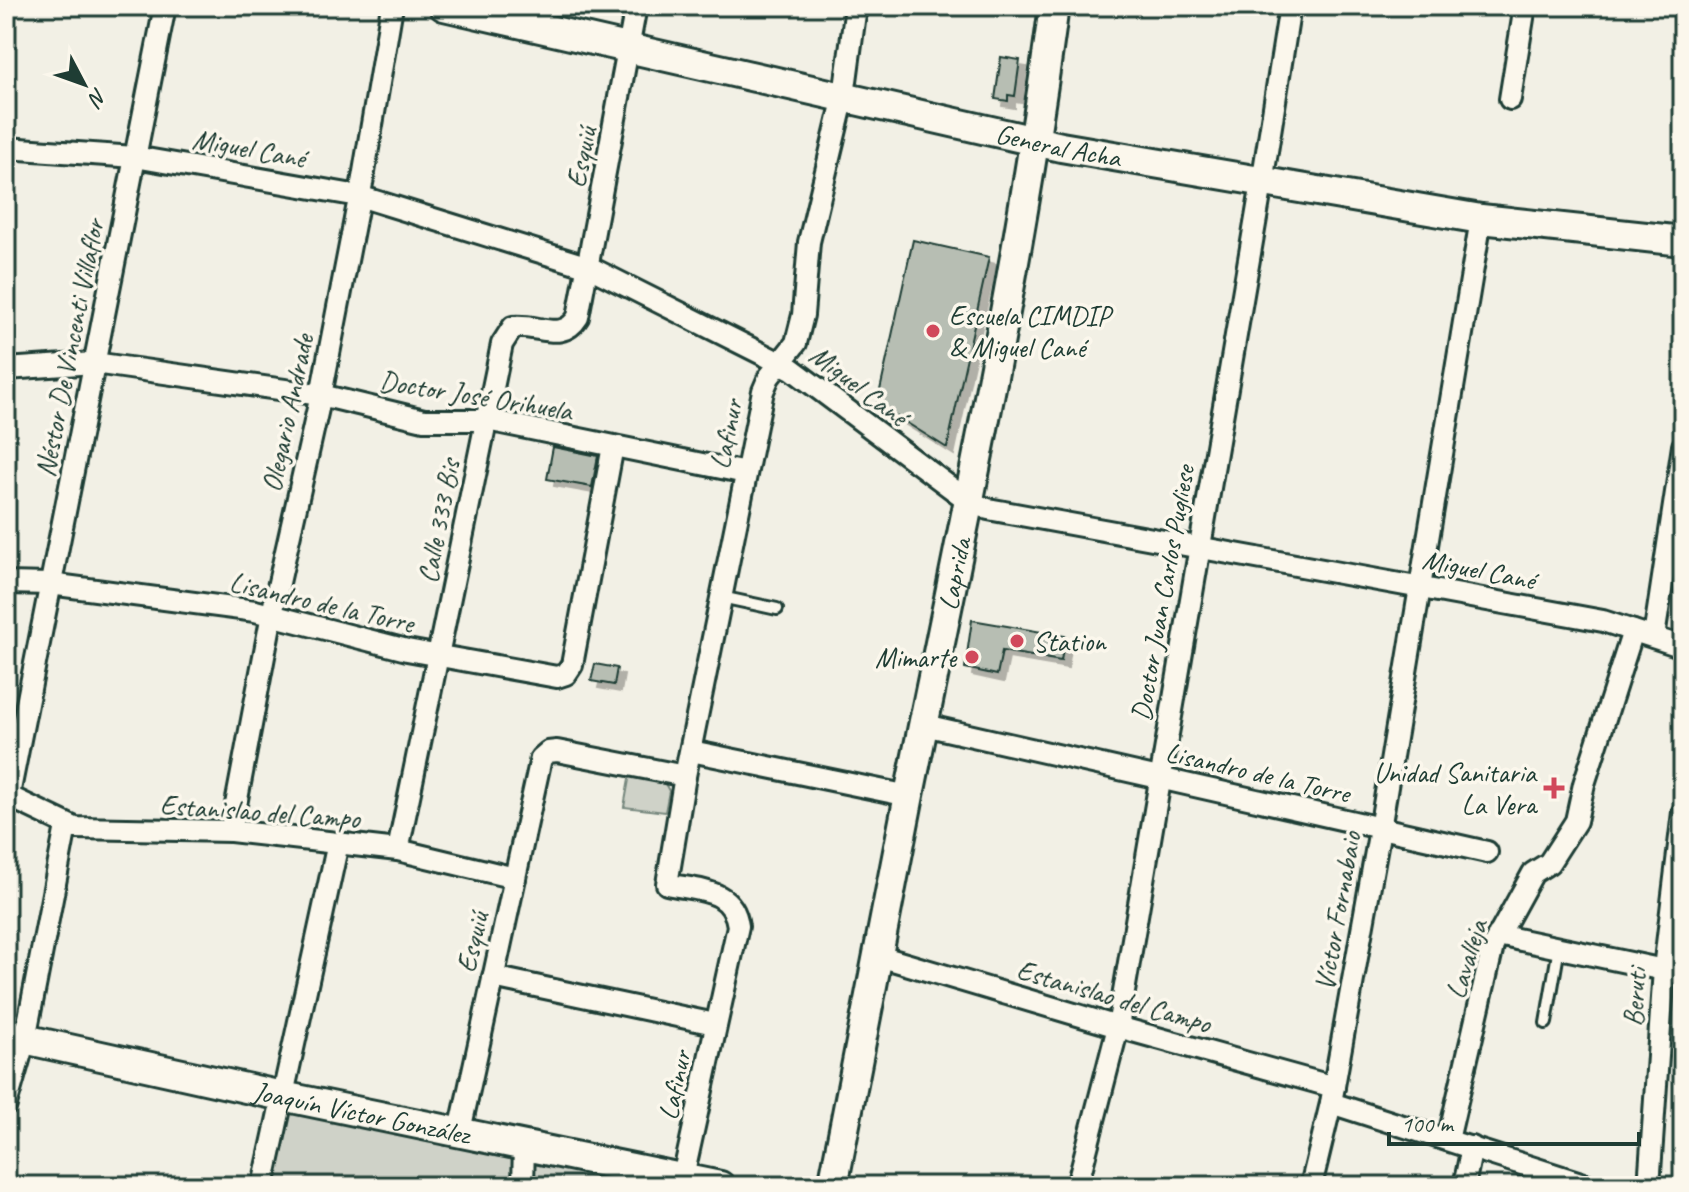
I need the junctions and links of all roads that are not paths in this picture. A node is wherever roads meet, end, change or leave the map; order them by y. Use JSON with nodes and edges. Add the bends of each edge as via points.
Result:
{"nodes":[{"id":1,"x":165,"y":6,"type":"edge"},
{"id":2,"x":392,"y":6,"type":"edge"},
{"id":3,"x":444,"y":6,"type":"edge"},
{"id":4,"x":636,"y":6,"type":"edge"},
{"id":5,"x":856,"y":6,"type":"edge"},
{"id":6,"x":1054,"y":6,"type":"edge"},
{"id":7,"x":1290,"y":6,"type":"edge"},
{"id":8,"x":1525,"y":6,"type":"edge"},
{"id":9,"x":629,"y":48,"type":"junction"},
{"id":10,"x":844,"y":96,"type":"junction"},
{"id":11,"x":1510,"y":99,"type":"dead end"},
{"id":12,"x":1036,"y":142,"type":"junction"},
{"id":13,"x":6,"y":148,"type":"edge"},
{"id":14,"x":135,"y":157,"type":"junction"},
{"id":15,"x":1262,"y":183,"type":"junction"},
{"id":16,"x":359,"y":196,"type":"junction"},
{"id":17,"x":1481,"y":219,"type":"junction"},
{"id":18,"x":1683,"y":241,"type":"edge"},
{"id":19,"x":589,"y":267,"type":"junction"},
{"id":20,"x":502,"y":344,"type":"joint"},
{"id":21,"x":781,"y":362,"type":"junction"},
{"id":22,"x":94,"y":363,"type":"junction"},
{"id":23,"x":6,"y":369,"type":"edge"},
{"id":24,"x":321,"y":395,"type":"junction"},
{"id":25,"x":487,"y":420,"type":"junction"},
{"id":26,"x":613,"y":446,"type":"junction"},
{"id":27,"x":1683,"y":446,"type":"edge"},
{"id":28,"x":746,"y":473,"type":"junction"},
{"id":29,"x":970,"y":502,"type":"junction"},
{"id":30,"x":1199,"y":546,"type":"junction"},
{"id":31,"x":6,"y":583,"type":"edge"},
{"id":32,"x":50,"y":584,"type":"junction"},
{"id":33,"x":1421,"y":586,"type":"junction"},
{"id":34,"x":721,"y":597,"type":"junction"},
{"id":35,"x":777,"y":609,"type":"dead end"},
{"id":36,"x":272,"y":614,"type":"junction"},
{"id":37,"x":1633,"y":631,"type":"junction"},
{"id":38,"x":1654,"y":637,"type":"junction"},
{"id":39,"x":1683,"y":647,"type":"edge"},
{"id":40,"x":440,"y":656,"type":"junction"},
{"id":41,"x":924,"y":725,"type":"junction"},
{"id":42,"x":691,"y":751,"type":"junction"},
{"id":43,"x":685,"y":776,"type":"junction"},
{"id":44,"x":1159,"y":778,"type":"junction"},
{"id":45,"x":7,"y":795,"type":"edge"},
{"id":46,"x":909,"y":796,"type":"junction"},
{"id":47,"x":1683,"y":812,"type":"edge"},
{"id":48,"x":66,"y":826,"type":"junction"},
{"id":49,"x":1380,"y":829,"type":"junction"},
{"id":50,"x":231,"y":831,"type":"junction"},
{"id":51,"x":338,"y":843,"type":"junction"},
{"id":52,"x":398,"y":850,"type":"junction"},
{"id":53,"x":1487,"y":852,"type":"dead end"},
{"id":54,"x":515,"y":878,"type":"junction"},
{"id":55,"x":1498,"y":935,"type":"junction"},
{"id":56,"x":1559,"y":947,"type":"junction"},
{"id":57,"x":879,"y":956,"type":"junction"},
{"id":58,"x":1673,"y":972,"type":"edge"},
{"id":59,"x":493,"y":977,"type":"junction"},
{"id":60,"x":1546,"y":1023,"type":"dead end"},
{"id":61,"x":715,"y":1024,"type":"junction"},
{"id":62,"x":1118,"y":1027,"type":"junction"},
{"id":63,"x":15,"y":1037,"type":"edge"},
{"id":64,"x":1332,"y":1095,"type":"junction"},
{"id":65,"x":282,"y":1096,"type":"junction"},
{"id":66,"x":6,"y":1105,"type":"edge"},
{"id":67,"x":460,"y":1131,"type":"junction"},
{"id":68,"x":1448,"y":1140,"type":"junction"},
{"id":69,"x":524,"y":1144,"type":"junction"},
{"id":70,"x":1472,"y":1147,"type":"junction"},
{"id":71,"x":683,"y":1177,"type":"junction"},
{"id":72,"x":263,"y":1186,"type":"edge"},
{"id":73,"x":523,"y":1186,"type":"edge"},
{"id":74,"x":720,"y":1186,"type":"edge"},
{"id":75,"x":833,"y":1186,"type":"edge"},
{"id":76,"x":1077,"y":1186,"type":"edge"},
{"id":77,"x":1311,"y":1186,"type":"edge"},
{"id":78,"x":1464,"y":1186,"type":"edge"},
{"id":79,"x":1590,"y":1186,"type":"edge"},
{"id":80,"x":1649,"y":1186,"type":"edge"}],
"edges":[{"from":1,"to":14,"type":"street","name":"Néstor De Vincenti Villaflor"},
{"from":2,"to":16,"type":"street","name":"Olegario Andrade"},
{"from":3,"to":9,"type":"street","name":"General Acha"},
{"from":4,"to":9,"type":"street","name":"Esquiú"},
{"from":5,"to":10,"type":"street","name":"Lafinur"},
{"from":6,"to":12,"type":"street","name":"Laprida"},
{"from":7,"to":15,"type":"street","name":"Doctor Juan Carlos Pugliese"},
{"from":8,"to":11,"type":"street"},
{"from":9,"to":10,"type":"street","name":"General Acha"},
{"from":9,"to":19,"type":"street","name":"Esquiú"},
{"from":10,"to":12,"type":"street","name":"General Acha"},
{"from":10,"to":21,"type":"street","name":"Lafinur","via":[[809,242],[803,315],[796,343]]},
{"from":12,"to":15,"type":"street","name":"General Acha"},
{"from":12,"to":29,"type":"street","name":"Laprida"},
{"from":13,"to":14,"type":"street","name":"Miguel Cané"},
{"from":14,"to":16,"type":"street","name":"Miguel Cané"},
{"from":14,"to":22,"type":"street","name":"Néstor De Vincenti Villaflor"},
{"from":15,"to":17,"type":"street","name":"General Acha"},
{"from":15,"to":30,"type":"street","name":"Doctor Juan Carlos Pugliese"},
{"from":16,"to":19,"type":"street","name":"Miguel Cané"},
{"from":16,"to":24,"type":"street","name":"Olegario Andrade"},
{"from":17,"to":18,"type":"street","name":"General Acha"},
{"from":17,"to":33,"type":"street","name":"Víctor Fornabaio"},
{"from":19,"to":20,"type":"street","name":"Esquiú","via":[[578,317],[570,329],[513,327]]},
{"from":19,"to":21,"type":"street","name":"Miguel Cané"},
{"from":20,"to":25,"type":"street","name":"Calle 333 Bis"},
{"from":21,"to":28,"type":"street","name":"Lafinur","via":[[763,391]]},
{"from":21,"to":29,"type":"street","name":"Miguel Cané"},
{"from":22,"to":23,"type":"street","name":"Doctor José Orihuela"},
{"from":22,"to":24,"type":"street","name":"Doctor José Orihuela"},
{"from":22,"to":32,"type":"street","name":"Néstor De Vincenti Villaflor"},
{"from":24,"to":25,"type":"street","name":"Doctor José Orihuela","via":[[424,420]]},
{"from":24,"to":36,"type":"street","name":"Olegario Andrade"},
{"from":25,"to":26,"type":"street","name":"Doctor José Orihuela"},
{"from":25,"to":40,"type":"street","name":"Calle 333 Bis"},
{"from":26,"to":28,"type":"street","name":"Doctor José Orihuela"},
{"from":26,"to":40,"type":"street","name":"Lisandro de la Torre","via":[[572,665],[566,674],[557,677]]},
{"from":27,"to":38,"type":"street"},
{"from":28,"to":34,"type":"street","name":"Lafinur"},
{"from":29,"to":30,"type":"street","name":"Miguel Cané"},
{"from":29,"to":41,"type":"street","name":"Laprida"},
{"from":30,"to":33,"type":"street","name":"Miguel Cané"},
{"from":30,"to":44,"type":"street","name":"Doctor Juan Carlos Pugliese"},
{"from":31,"to":32,"type":"street","name":"Lisandro de la Torre"},
{"from":32,"to":36,"type":"street","name":"Lisandro de la Torre"},
{"from":32,"to":45,"type":"street","name":"Néstor De Vincenti Villaflor"},
{"from":33,"to":37,"type":"street","name":"Miguel Cané"},
{"from":33,"to":49,"type":"street","name":"Víctor Fornabaio"},
{"from":34,"to":35,"type":"lane"},
{"from":34,"to":42,"type":"street","name":"Lafinur"},
{"from":36,"to":40,"type":"street","name":"Lisandro de la Torre"},
{"from":36,"to":50,"type":"street","name":"Olegario Andrade"},
{"from":37,"to":38,"type":"street","name":"Miguel Cané"},
{"from":37,"to":55,"type":"street","name":"Lavalleja","via":[[1576,821],[1549,863],[1533,873]]},
{"from":38,"to":39,"type":"street","name":"Miguel Cané"},
{"from":40,"to":52,"type":"street","name":"Calle 333 Bis"},
{"from":41,"to":44,"type":"street","name":"Lisandro de la Torre"},
{"from":41,"to":46,"type":"street","name":"Laprida"},
{"from":42,"to":43,"type":"street","name":"Lafinur"},
{"from":42,"to":46,"type":"street"},
{"from":43,"to":54,"type":"street","name":"Esquiú","via":[[548,752],[538,765]]},
{"from":43,"to":61,"type":"street","name":"Lafinur","via":[[665,884],[728,900],[738,926]]},
{"from":44,"to":49,"type":"street","name":"Lisandro de la Torre"},
{"from":44,"to":62,"type":"street","name":"Doctor Juan Carlos Pugliese"},
{"from":45,"to":48,"type":"street","name":"Estanislao del Campo"},
{"from":46,"to":57,"type":"street","name":"Laprida"},
{"from":47,"to":58,"type":"street","name":"Beruti"},
{"from":48,"to":50,"type":"street","name":"Estanislao del Campo"},
{"from":48,"to":63,"type":"street"},
{"from":49,"to":53,"type":"street","name":"Lisandro de la Torre"},
{"from":49,"to":64,"type":"street","name":"Víctor Fornabaio"},
{"from":50,"to":51,"type":"street","name":"Estanislao del Campo"},
{"from":51,"to":52,"type":"street","name":"Estanislao del Campo"},
{"from":51,"to":65,"type":"street"},
{"from":52,"to":54,"type":"street","name":"Estanislao del Campo"},
{"from":54,"to":59,"type":"street","name":"Esquiú"},
{"from":55,"to":56,"type":"street"},
{"from":55,"to":68,"type":"street","name":"Lavalleja"},
{"from":56,"to":58,"type":"street"},
{"from":56,"to":60,"type":"lane"},
{"from":57,"to":62,"type":"street","name":"Estanislao del Campo"},
{"from":57,"to":75,"type":"street","name":"Laprida"},
{"from":58,"to":80,"type":"street","name":"Beruti"},
{"from":59,"to":61,"type":"street"},
{"from":59,"to":67,"type":"street","name":"Esquiú"},
{"from":61,"to":71,"type":"street","name":"Lafinur"},
{"from":62,"to":64,"type":"street","name":"Estanislao del Campo"},
{"from":62,"to":76,"type":"street","name":"Doctor Juan Carlos Pugliese"},
{"from":63,"to":65,"type":"street","name":"Joaquín Víctor González"},
{"from":63,"to":66,"type":"street"},
{"from":64,"to":68,"type":"street","name":"Estanislao del Campo"},
{"from":64,"to":77,"type":"street","name":"Víctor Fornabaio"},
{"from":65,"to":67,"type":"street","name":"Joaquín Víctor González"},
{"from":65,"to":72,"type":"street"},
{"from":67,"to":69,"type":"street","name":"Joaquín Víctor González"},
{"from":68,"to":70,"type":"street","name":"Estanislao del Campo"},
{"from":69,"to":71,"type":"street","name":"Joaquín Víctor González"},
{"from":69,"to":73,"type":"street"},
{"from":70,"to":78,"type":"street"},
{"from":70,"to":79,"type":"street","name":"Estanislao del Campo"},
{"from":71,"to":74,"type":"street","name":"Joaquín Víctor González"}]}
